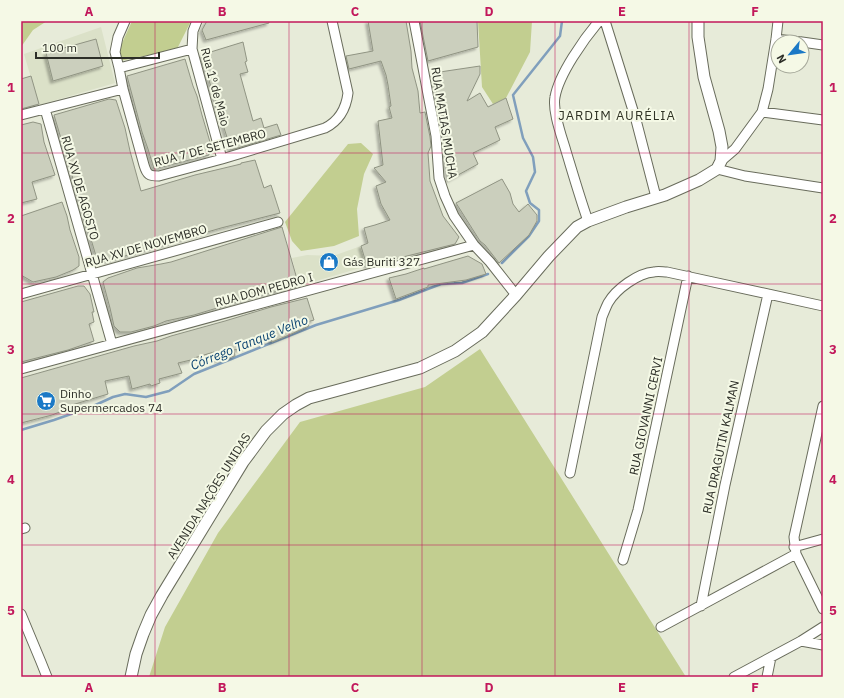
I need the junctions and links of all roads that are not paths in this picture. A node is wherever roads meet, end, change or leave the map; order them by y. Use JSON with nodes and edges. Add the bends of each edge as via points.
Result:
{"nodes":[{"id":1,"x":125,"y":21,"type":"edge"},
{"id":2,"x":196,"y":21,"type":"edge"},
{"id":3,"x":332,"y":21,"type":"edge"},
{"id":4,"x":414,"y":21,"type":"edge"},
{"id":5,"x":599,"y":21,"type":"edge"},
{"id":6,"x":605,"y":21,"type":"edge"},
{"id":7,"x":698,"y":21,"type":"edge"},
{"id":8,"x":778,"y":21,"type":"edge"},
{"id":9,"x":777,"y":34,"type":"edge"},
{"id":10,"x":810,"y":43,"type":"edge"},
{"id":11,"x":823,"y":45,"type":"edge"},
{"id":12,"x":192,"y":49,"type":"junction"},
{"id":13,"x":119,"y":68,"type":"junction"},
{"id":14,"x":770,"y":74,"type":"edge"},
{"id":15,"x":123,"y":89,"type":"junction"},
{"id":16,"x":45,"y":109,"type":"junction"},
{"id":17,"x":762,"y":112,"type":"junction"},
{"id":18,"x":21,"y":115,"type":"edge"},
{"id":19,"x":823,"y":120,"type":"edge"},
{"id":20,"x":222,"y":159,"type":"junction"},
{"id":21,"x":719,"y":165,"type":"junction"},
{"id":22,"x":823,"y":188,"type":"edge"},
{"id":23,"x":656,"y":197,"type":"junction"},
{"id":24,"x":588,"y":221,"type":"junction"},
{"id":25,"x":278,"y":222,"type":"dead end"},
{"id":26,"x":474,"y":245,"type":"junction"},
{"id":27,"x":92,"y":274,"type":"junction"},
{"id":28,"x":688,"y":276,"type":"junction"},
{"id":29,"x":21,"y":294,"type":"edge"},
{"id":30,"x":768,"y":294,"type":"junction"},
{"id":31,"x":516,"y":295,"type":"junction"},
{"id":32,"x":823,"y":306,"type":"edge"},
{"id":33,"x":112,"y":344,"type":"junction"},
{"id":34,"x":21,"y":369,"type":"edge"},
{"id":35,"x":823,"y":406,"type":"edge"},
{"id":36,"x":570,"y":473,"type":"dead end"},
{"id":37,"x":823,"y":538,"type":"edge"},
{"id":38,"x":795,"y":551,"type":"junction"},
{"id":39,"x":623,"y":560,"type":"dead end"},
{"id":40,"x":701,"y":606,"type":"junction"},
{"id":41,"x":823,"y":609,"type":"edge"},
{"id":42,"x":21,"y":614,"type":"edge"},
{"id":43,"x":661,"y":627,"type":"dead end"},
{"id":44,"x":823,"y":627,"type":"edge"},
{"id":45,"x":801,"y":641,"type":"junction"},
{"id":46,"x":823,"y":645,"type":"edge"},
{"id":47,"x":771,"y":657,"type":"junction"},
{"id":48,"x":47,"y":677,"type":"edge"},
{"id":49,"x":132,"y":677,"type":"edge"},
{"id":50,"x":734,"y":677,"type":"edge"},
{"id":51,"x":767,"y":677,"type":"edge"}],
"edges":[{"from":1,"to":13,"type":"street","via":[[115,52]]},
{"from":2,"to":12,"type":"street","name":"Rua 1º de Maio"},
{"from":3,"to":20,"type":"street","name":"RUA 7 DE SETEMBRO","via":[[348,93],[344,109],[338,118],[325,128]]},
{"from":4,"to":26,"type":"street","name":"RUA MATIAS MUCHA","via":[[436,136],[439,178],[454,216]]},
{"from":5,"to":24,"type":"street","via":[[579,48],[557,86],[554,99],[560,130]]},
{"from":6,"to":23,"type":"street","via":[[636,120]]},
{"from":7,"to":21,"type":"street","via":[[704,77],[722,147]]},
{"from":8,"to":9,"type":"street"},
{"from":10,"to":11,"type":"street"},
{"from":12,"to":13,"type":"street"},
{"from":12,"to":20,"type":"street","name":"Rua 1º de Maio"},
{"from":13,"to":15,"type":"street"},
{"from":14,"to":17,"type":"street"},
{"from":15,"to":16,"type":"street"},
{"from":15,"to":20,"type":"street","name":"RUA 7 DE SETEMBRO","via":[[148,174],[159,176]]},
{"from":16,"to":18,"type":"street"},
{"from":16,"to":27,"type":"street","name":"RUA XV DE AGOSTO"},
{"from":17,"to":19,"type":"street"},
{"from":17,"to":21,"type":"street","via":[[735,149]]},
{"from":21,"to":22,"type":"street","via":[[745,176]]},
{"from":21,"to":23,"type":"street","name":"AVENIDA NAÇÕES UNIDAS","via":[[699,180]]},
{"from":23,"to":24,"type":"street","name":"AVENIDA NAÇÕES UNIDAS"},
{"from":24,"to":31,"type":"street","name":"AVENIDA NAÇÕES UNIDAS","via":[[560,244]]},
{"from":25,"to":27,"type":"street","name":"RUA XV DE NOVEMBRO"},
{"from":26,"to":31,"type":"street"},
{"from":26,"to":33,"type":"street","name":"RUA DOM PEDRO I"},
{"from":27,"to":29,"type":"street","name":"RUA XV DE NOVEMBRO"},
{"from":27,"to":33,"type":"street","name":"RUA XV DE AGOSTO"},
{"from":28,"to":30,"type":"street"},
{"from":28,"to":36,"type":"street","via":[[667,272],[643,274],[616,292],[609,302],[602,317]]},
{"from":28,"to":39,"type":"street","name":"RUA GIOVANNI CERVI","via":[[638,510]]},
{"from":30,"to":32,"type":"street"},
{"from":30,"to":40,"type":"street","name":"RUA DRAGUTIN KALMAN"},
{"from":31,"to":49,"type":"street","name":"AVENIDA NAÇÕES UNIDAS","via":[[482,332],[455,351],[420,368],[310,398],[283,414],[266,430],[243,462],[162,595],[143,634]]},
{"from":33,"to":34,"type":"street","name":"RUA DOM PEDRO I"},
{"from":35,"to":38,"type":"street","via":[[796,526]]},
{"from":37,"to":38,"type":"street"},
{"from":38,"to":40,"type":"street"},
{"from":38,"to":41,"type":"street"},
{"from":40,"to":43,"type":"street"},
{"from":42,"to":48,"type":"street"},
{"from":44,"to":45,"type":"street"},
{"from":45,"to":46,"type":"street"},
{"from":45,"to":47,"type":"street"},
{"from":47,"to":50,"type":"street"},
{"from":47,"to":51,"type":"street"}]}
